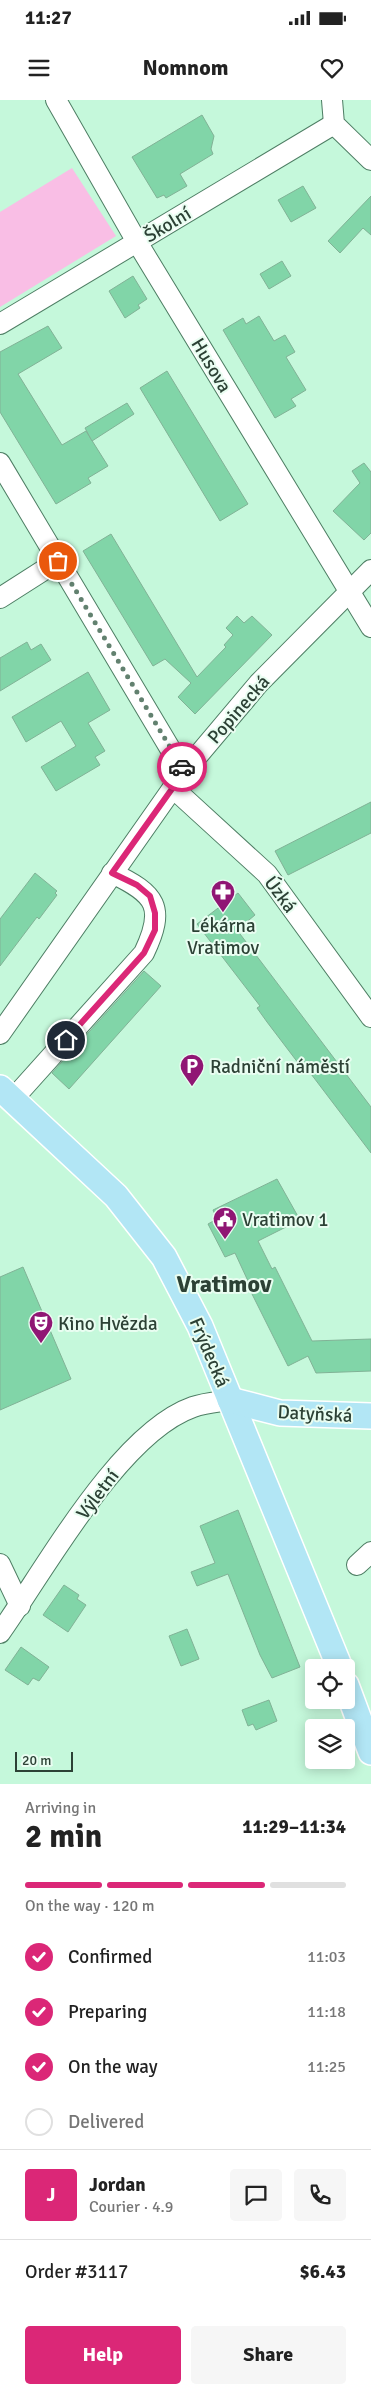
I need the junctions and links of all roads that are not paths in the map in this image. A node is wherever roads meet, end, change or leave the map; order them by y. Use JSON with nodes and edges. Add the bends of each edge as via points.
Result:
{"nodes":[{"id":1,"x":56,"y":100,"type":"edge"},
{"id":2,"x":332,"y":100,"type":"edge"},
{"id":3,"x":334,"y":124,"type":"junction"},
{"id":4,"x":371,"y":160,"type":"edge"},
{"id":5,"x":137,"y":242,"type":"junction"},
{"id":6,"x":0,"y":324,"type":"edge"},
{"id":7,"x":0,"y":463,"type":"edge"},
{"id":8,"x":58,"y":561,"type":"junction"},
{"id":9,"x":371,"y":570,"type":"edge"},
{"id":10,"x":350,"y":592,"type":"junction"},
{"id":11,"x":0,"y":598,"type":"edge"},
{"id":12,"x":371,"y":627,"type":"edge"},
{"id":13,"x":179,"y":780,"type":"junction"},
{"id":14,"x":112,"y":873,"type":"junction"},
{"id":15,"x":371,"y":1017,"type":"edge"},
{"id":16,"x":0,"y":1034,"type":"edge"},
{"id":17,"x":6,"y":1093,"type":"edge"},
{"id":18,"x":230,"y":1400,"type":"junction"},
{"id":19,"x":371,"y":1416,"type":"edge"},
{"id":20,"x":0,"y":1564,"type":"edge"},
{"id":21,"x":20,"y":1606,"type":"junction"},
{"id":22,"x":0,"y":1634,"type":"edge"},
{"id":23,"x":336,"y":1659,"type":"edge"},
{"id":24,"x":355,"y":1709,"type":"edge"},
{"id":25,"x":371,"y":1752,"type":"edge"}],
"edges":[{"from":1,"to":5,"type":"street","name":"Husova"},
{"from":2,"to":3,"type":"street"},
{"from":3,"to":4,"type":"street"},
{"from":3,"to":5,"type":"street","name":"Školní"},
{"from":5,"to":6,"type":"street","name":"Školní"},
{"from":5,"to":10,"type":"street","name":"Husova"},
{"from":7,"to":8,"type":"street","name":"Úzká"},
{"from":8,"to":11,"type":"street"},
{"from":8,"to":13,"type":"street","name":"Úzká"},
{"from":9,"to":10,"type":"street","name":"Popinecká"},
{"from":10,"to":12,"type":"street","name":"Husova"},
{"from":10,"to":13,"type":"street","name":"Popinecká","via":[[259,683]]},
{"from":13,"to":14,"type":"street","name":"Popinecká"},
{"from":13,"to":15,"type":"street","name":"Úzká","via":[[267,874]]},
{"from":14,"to":16,"type":"street","name":"Popinecká"},
{"from":14,"to":17,"type":"street","via":[[137,885],[150,896],[155,930],[144,953]]},
{"from":17,"to":18,"type":"main road","name":"Frýdecká","via":[[116,1196],[164,1257],[200,1326]]},
{"from":18,"to":19,"type":"main road","name":"Datyňská","via":[[280,1413]]},
{"from":18,"to":21,"type":"street","name":"Výletní","via":[[192,1408],[163,1424],[127,1454],[89,1502]]},
{"from":18,"to":23,"type":"main road","name":"Frýdecká"},
{"from":20,"to":21,"type":"street"},
{"from":21,"to":22,"type":"street","name":"Výletní"},
{"from":24,"to":25,"type":"main road"}]}
